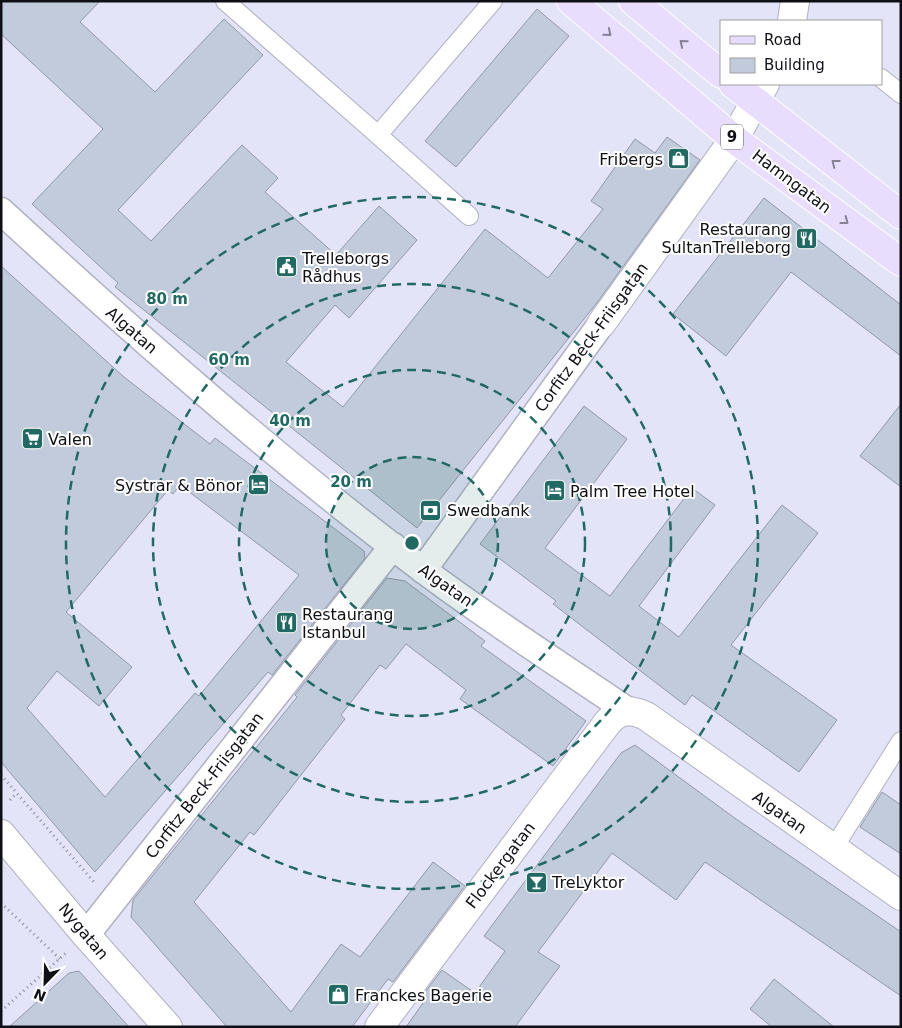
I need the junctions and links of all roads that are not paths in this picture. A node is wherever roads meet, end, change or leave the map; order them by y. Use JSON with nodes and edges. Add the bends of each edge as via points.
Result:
{"nodes":[{"id":1,"x":225,"y":1,"type":"edge"},
{"id":2,"x":493,"y":1,"type":"edge"},
{"id":3,"x":571,"y":1,"type":"edge"},
{"id":4,"x":633,"y":1,"type":"edge"},
{"id":5,"x":795,"y":1,"type":"edge"},
{"id":6,"x":792,"y":20,"type":"edge"},
{"id":7,"x":720,"y":73,"type":"edge"},
{"id":8,"x":882,"y":79,"type":"edge"},
{"id":9,"x":736,"y":85,"type":"edge"},
{"id":10,"x":760,"y":93,"type":"edge"},
{"id":11,"x":901,"y":94,"type":"edge"},
{"id":12,"x":378,"y":135,"type":"junction"},
{"id":13,"x":734,"y":139,"type":"junction"},
{"id":14,"x":1,"y":211,"type":"edge"},
{"id":15,"x":901,"y":215,"type":"edge"},
{"id":16,"x":468,"y":216,"type":"dead end"},
{"id":17,"x":901,"y":262,"type":"edge"},
{"id":18,"x":601,"y":324,"type":"joint"},
{"id":19,"x":393,"y":546,"type":"junction"},
{"id":20,"x":423,"y":570,"type":"junction"},
{"id":21,"x":628,"y":711,"type":"junction"},
{"id":22,"x":901,"y":741,"type":"edge"},
{"id":23,"x":1,"y":834,"type":"edge"},
{"id":24,"x":832,"y":849,"type":"junction"},
{"id":25,"x":901,"y":896,"type":"edge"},
{"id":26,"x":86,"y":935,"type":"junction"},
{"id":27,"x":168,"y":1027,"type":"edge"},
{"id":28,"x":379,"y":1027,"type":"edge"}],
"edges":[{"from":1,"to":12,"type":"lane"},
{"from":2,"to":12,"type":"lane"},
{"from":3,"to":13,"type":"main road","name":"Hamngatan","number":"9","one_way":true},
{"from":7,"to":4,"type":"main road","one_way":true},
{"from":5,"to":6,"type":"street"},
{"from":8,"to":11,"type":"lane"},
{"from":9,"to":10,"type":"main road"},
{"from":10,"to":13,"type":"street","name":"Corfitz Beck-Friisgatan"},
{"from":15,"to":10,"type":"main road","one_way":true},
{"from":12,"to":16,"type":"lane"},
{"from":13,"to":17,"type":"main road","name":"Hamngatan","number":"9","one_way":true},
{"from":13,"to":18,"type":"street","name":"Corfitz Beck-Friisgatan"},
{"from":14,"to":19,"type":"street","name":"Algatan","via":[[101,303],[308,481]]},
{"from":18,"to":20,"type":"street","name":"Corfitz Beck-Friisgatan"},
{"from":19,"to":20,"type":"street","name":"Algatan"},
{"from":19,"to":26,"type":"street","name":"Corfitz Beck-Friisgatan"},
{"from":20,"to":21,"type":"street","name":"Algatan"},
{"from":21,"to":24,"type":"street","name":"Algatan","via":[[646,716]]},
{"from":21,"to":28,"type":"street","name":"Flockergatan","via":[[616,714],[608,722]]},
{"from":22,"to":24,"type":"lane"},
{"from":23,"to":26,"type":"street","name":"Nygatan"},
{"from":24,"to":25,"type":"street","name":"Algatan"},
{"from":26,"to":27,"type":"street","name":"Nygatan"}]}
